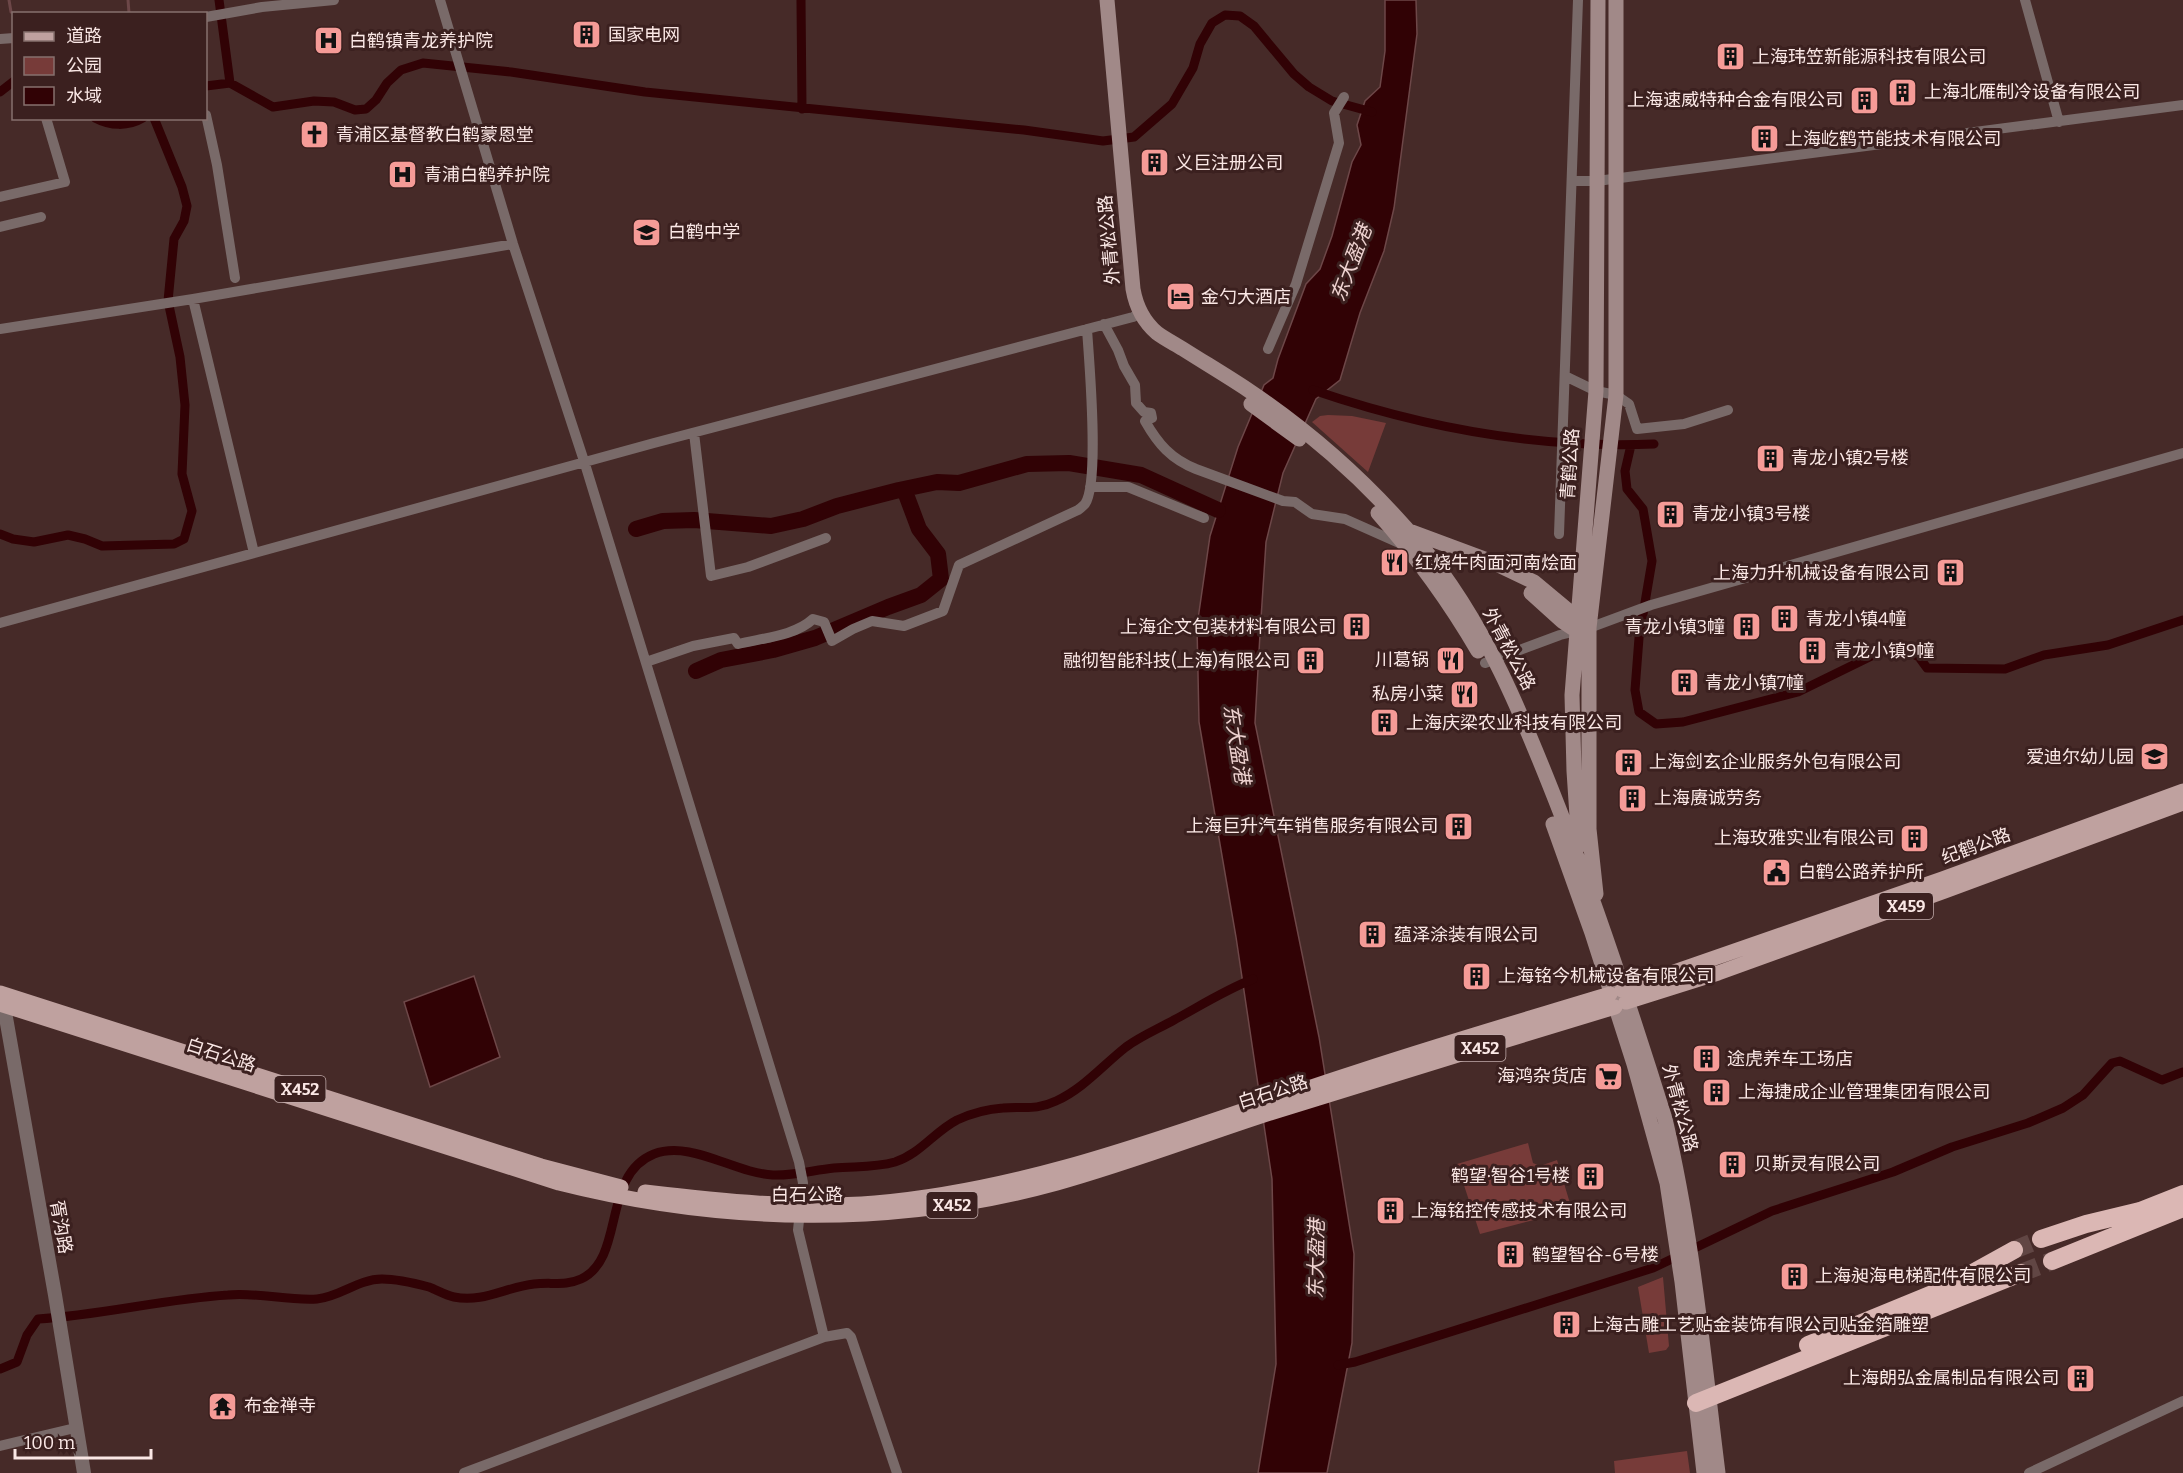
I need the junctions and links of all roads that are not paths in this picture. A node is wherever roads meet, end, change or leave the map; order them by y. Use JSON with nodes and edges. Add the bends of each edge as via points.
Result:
{"nodes":[{"id":1,"x":334,"y":0,"type":"edge"},
{"id":2,"x":440,"y":0,"type":"edge"},
{"id":3,"x":1099,"y":0,"type":"edge"},
{"id":4,"x":1107,"y":0,"type":"edge"},
{"id":5,"x":1578,"y":0,"type":"edge"},
{"id":6,"x":1598,"y":0,"type":"edge"},
{"id":7,"x":1616,"y":0,"type":"edge"},
{"id":8,"x":2025,"y":0,"type":"edge"},
{"id":9,"x":207,"y":17,"type":"edge"},
{"id":10,"x":1344,"y":97,"type":"dead end"},
{"id":11,"x":2183,"y":105,"type":"edge"},
{"id":12,"x":47,"y":120,"type":"edge"},
{"id":13,"x":207,"y":120,"type":"edge"},
{"id":14,"x":2059,"y":122,"type":"junction"},
{"id":15,"x":1116,"y":140,"type":"junction"},
{"id":16,"x":1616,"y":177,"type":"junction"},
{"id":17,"x":1573,"y":181,"type":"junction"},
{"id":18,"x":1597,"y":181,"type":"junction"},
{"id":19,"x":0,"y":197,"type":"edge"},
{"id":20,"x":41,"y":217,"type":"dead end"},
{"id":21,"x":0,"y":226,"type":"edge"},
{"id":22,"x":513,"y":244,"type":"junction"},
{"id":23,"x":235,"y":278,"type":"dead end"},
{"id":24,"x":191,"y":299,"type":"junction"},
{"id":25,"x":1137,"y":315,"type":"junction"},
{"id":26,"x":1104,"y":324,"type":"junction"},
{"id":27,"x":0,"y":329,"type":"edge"},
{"id":28,"x":1087,"y":329,"type":"junction"},
{"id":29,"x":1268,"y":349,"type":"dead end"},
{"id":30,"x":1565,"y":376,"type":"junction"},
{"id":31,"x":1596,"y":391,"type":"junction"},
{"id":32,"x":1616,"y":394,"type":"junction"},
{"id":33,"x":1728,"y":410,"type":"dead end"},
{"id":34,"x":694,"y":433,"type":"junction"},
{"id":35,"x":2183,"y":453,"type":"edge"},
{"id":36,"x":585,"y":464,"type":"junction"},
{"id":37,"x":1091,"y":483,"type":"junction"},
{"id":38,"x":1204,"y":518,"type":"dead end"},
{"id":39,"x":1559,"y":534,"type":"dead end"},
{"id":40,"x":826,"y":538,"type":"dead end"},
{"id":41,"x":1409,"y":540,"type":"junction"},
{"id":42,"x":254,"y":553,"type":"junction"},
{"id":43,"x":0,"y":623,"type":"edge"},
{"id":44,"x":1581,"y":626,"type":"junction"},
{"id":45,"x":1489,"y":660,"type":"junction"},
{"id":46,"x":646,"y":662,"type":"junction"},
{"id":47,"x":2183,"y":791,"type":"edge"},
{"id":48,"x":2183,"y":803,"type":"edge"},
{"id":49,"x":1583,"y":875,"type":"junction"},
{"id":50,"x":1595,"y":925,"type":"junction"},
{"id":51,"x":1,"y":997,"type":"edge"},
{"id":52,"x":1618,"y":998,"type":"junction"},
{"id":53,"x":2183,"y":1194,"type":"edge"},
{"id":54,"x":2183,"y":1208,"type":"edge"},
{"id":55,"x":801,"y":1210,"type":"junction"},
{"id":56,"x":2041,"y":1239,"type":"tunnel mouth"},
{"id":57,"x":2014,"y":1250,"type":"tunnel mouth"},
{"id":58,"x":2052,"y":1261,"type":"tunnel mouth"},
{"id":59,"x":2021,"y":1273,"type":"tunnel mouth"},
{"id":60,"x":824,"y":1337,"type":"junction"},
{"id":61,"x":1702,"y":1395,"type":"junction"},
{"id":62,"x":2183,"y":1401,"type":"edge"},
{"id":63,"x":75,"y":1428,"type":"junction"},
{"id":64,"x":0,"y":1446,"type":"edge"},
{"id":65,"x":84,"y":1473,"type":"edge"},
{"id":66,"x":464,"y":1473,"type":"edge"},
{"id":67,"x":897,"y":1473,"type":"edge"},
{"id":68,"x":1704,"y":1473,"type":"edge"},
{"id":69,"x":1719,"y":1473,"type":"edge"},
{"id":70,"x":2029,"y":1473,"type":"edge"}],
"edges":[{"from":1,"to":9,"type":"street"},
{"from":2,"to":22,"type":"street"},
{"from":3,"to":15,"type":"main road","name":"外青松公路"},
{"from":4,"to":15,"type":"main road","name":"外青松公路"},
{"from":5,"to":17,"type":"street"},
{"from":6,"to":18,"type":"main road","name":"青鹤公路"},
{"from":7,"to":16,"type":"main road","name":"青鹤公路"},
{"from":8,"to":14,"type":"street"},
{"from":10,"to":29,"type":"street","via":[[1334,113],[1339,135],[1336,152],[1296,284]]},
{"from":11,"to":14,"type":"street"},
{"from":12,"to":19,"type":"street","via":[[65,182]]},
{"from":13,"to":23,"type":"street"},
{"from":14,"to":16,"type":"street"},
{"from":15,"to":25,"type":"main road","name":"外青松公路","via":[[1124,290]]},
{"from":16,"to":18,"type":"street"},
{"from":16,"to":32,"type":"main road","name":"青鹤公路"},
{"from":17,"to":18,"type":"street"},
{"from":17,"to":30,"type":"street"},
{"from":18,"to":31,"type":"main road","name":"青鹤公路"},
{"from":20,"to":21,"type":"street"},
{"from":22,"to":24,"type":"street"},
{"from":22,"to":36,"type":"street"},
{"from":24,"to":27,"type":"street"},
{"from":24,"to":42,"type":"street"},
{"from":25,"to":26,"type":"street"},
{"from":25,"to":41,"type":"main road","name":"外青松公路","via":[[1152,340],[1241,392],[1313,443],[1375,494]]},
{"from":26,"to":28,"type":"street"},
{"from":26,"to":41,"type":"street","via":[[1136,385],[1136,403],[1152,415],[1145,421],[1168,454],[1182,464],[1283,501],[1295,501],[1312,514]]},
{"from":28,"to":34,"type":"street"},
{"from":28,"to":37,"type":"street","via":[[1093,433]]},
{"from":30,"to":31,"type":"street"},
{"from":30,"to":39,"type":"street"},
{"from":31,"to":32,"type":"street"},
{"from":31,"to":44,"type":"main road","name":"青鹤公路"},
{"from":32,"to":33,"type":"street","via":[[1629,404],[1637,429],[1684,424]]},
{"from":32,"to":44,"type":"main road","name":"青鹤公路","via":[[1609,468]]},
{"from":34,"to":36,"type":"street"},
{"from":34,"to":40,"type":"street","via":[[711,576],[748,567]]},
{"from":35,"to":44,"type":"street"},
{"from":36,"to":42,"type":"street"},
{"from":36,"to":46,"type":"street"},
{"from":37,"to":38,"type":"street","via":[[1128,487]]},
{"from":37,"to":46,"type":"street","via":[[1086,503],[1078,510],[959,566],[944,611],[904,626],[872,621],[832,641],[824,622],[813,619],[804,627],[773,636],[738,644],[734,638],[720,639]]},
{"from":41,"to":44,"type":"main road","via":[[1495,570],[1532,593],[1562,621]]},
{"from":41,"to":45,"type":"main road","name":"外青松公路","via":[[1461,600]]},
{"from":42,"to":43,"type":"street"},
{"from":44,"to":45,"type":"street"},
{"from":44,"to":49,"type":"main road","name":"青鹤公路","via":[[1572,695],[1577,831]]},
{"from":44,"to":50,"type":"main road","name":"青鹤公路"},
{"from":45,"to":49,"type":"main road","name":"外青松公路","via":[[1523,720]]},
{"from":45,"to":50,"type":"main road","name":"外青松公路"},
{"from":46,"to":55,"type":"street","via":[[799,1162],[803,1183]]},
{"from":47,"to":52,"type":"main road","name":"纪鹤公路","number":"X459"},
{"from":48,"to":52,"type":"main road","name":"纪鹤公路","number":"X459","via":[[1718,973]]},
{"from":49,"to":50,"type":"main road","name":"外青松公路"},
{"from":50,"to":52,"type":"main road","name":"外青松公路"},
{"from":51,"to":55,"type":"main road","name":"白石公路","number":"X452","via":[[458,1152],[690,1209]]},
{"from":51,"to":63,"type":"street","name":"胥沟路"},
{"from":52,"to":55,"type":"main road","name":"白石公路","number":"X452","via":[[1254,1113],[1055,1184],[930,1208],[870,1213]]},
{"from":52,"to":61,"type":"main road","name":"外青松公路","via":[[1665,1119]]},
{"from":53,"to":56,"type":"highway","via":[[2140,1211]]},
{"from":54,"to":58,"type":"highway"},
{"from":55,"to":60,"type":"street","via":[[798,1230]]},
{"from":57,"to":61,"type":"highway","via":[[1942,1290]]},
{"from":59,"to":61,"type":"highway"},
{"from":60,"to":66,"type":"street"},
{"from":60,"to":67,"type":"street","via":[[841,1333],[851,1337]]},
{"from":61,"to":68,"type":"main road","name":"外青松公路"},
{"from":61,"to":69,"type":"main road","name":"外青松公路"},
{"from":62,"to":70,"type":"street"},
{"from":63,"to":64,"type":"street"},
{"from":63,"to":65,"type":"street","name":"胥沟路"}]}
